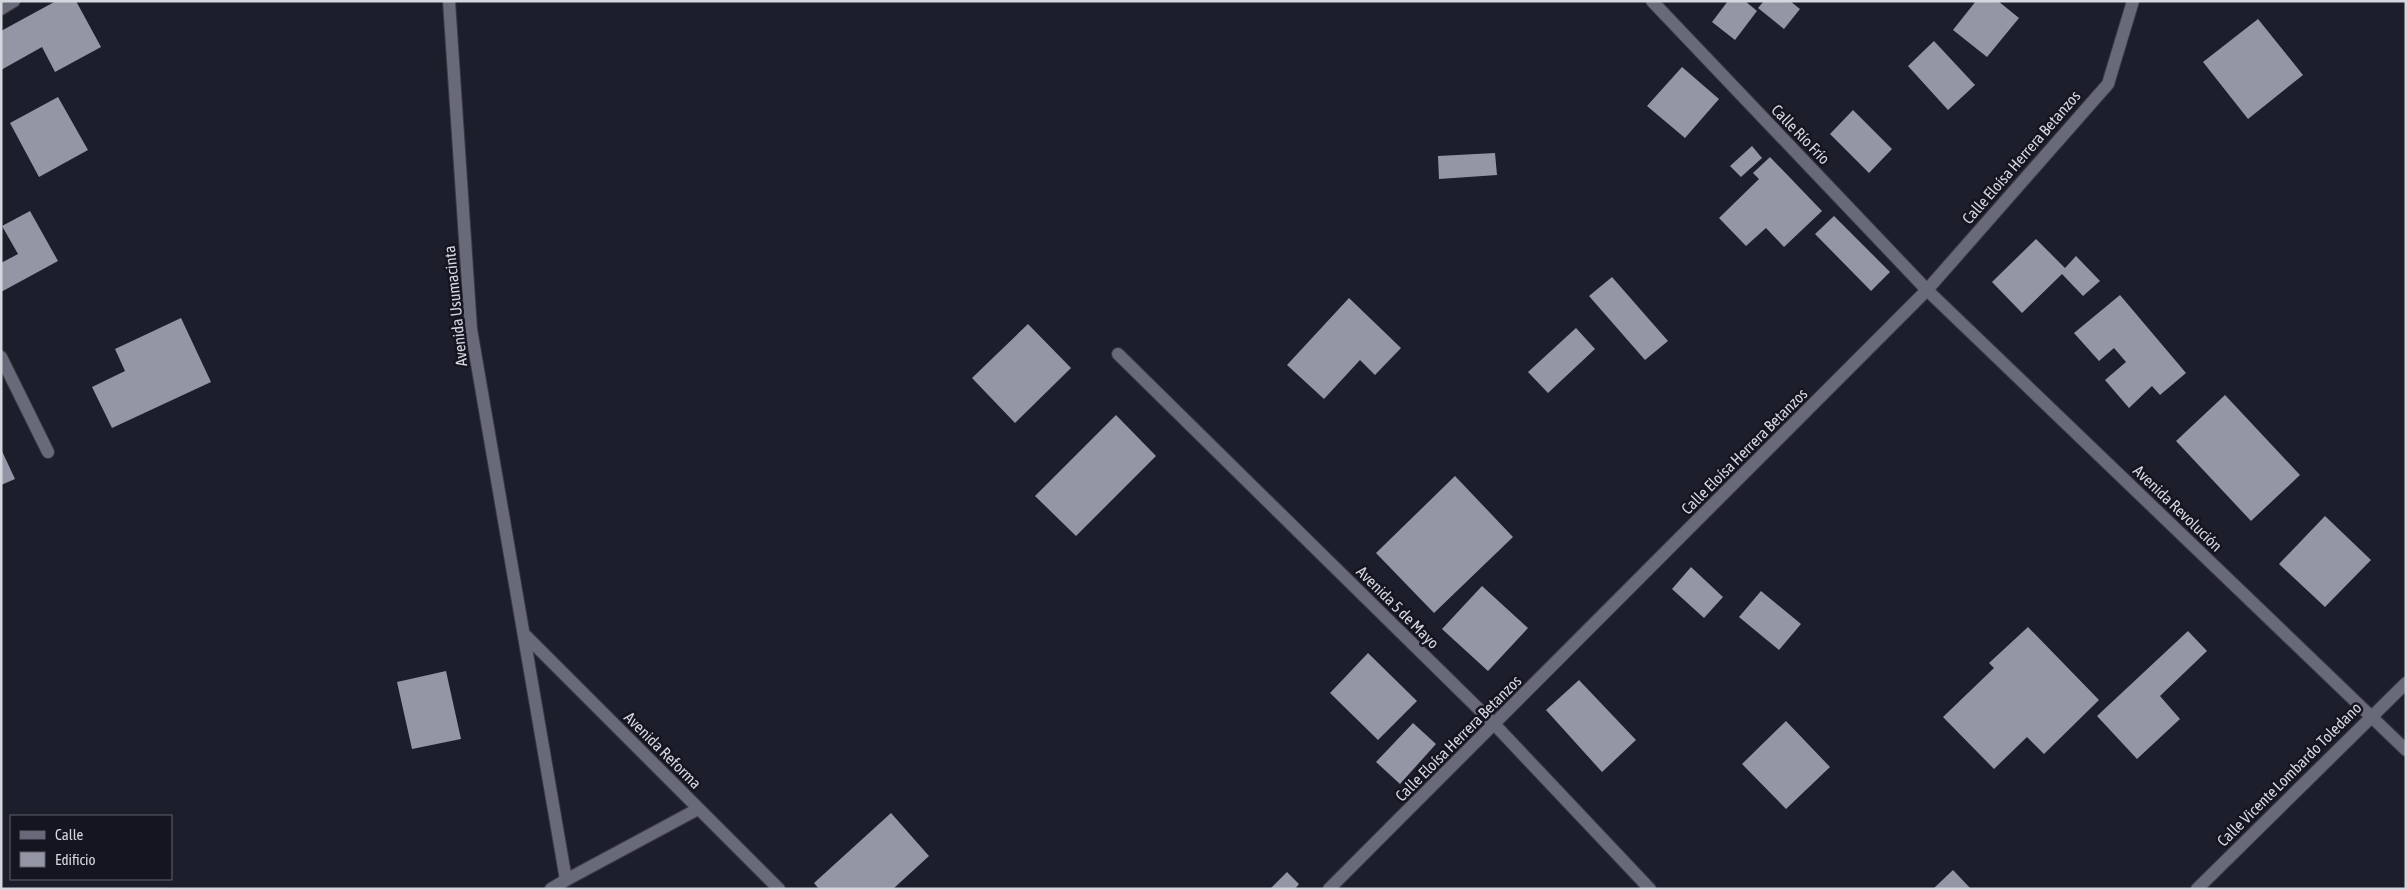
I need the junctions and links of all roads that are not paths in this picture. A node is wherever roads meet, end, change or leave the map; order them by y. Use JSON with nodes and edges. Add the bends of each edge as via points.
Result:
{"nodes":[{"id":1,"x":14,"y":1,"type":"edge"},
{"id":2,"x":449,"y":1,"type":"edge"},
{"id":3,"x":1652,"y":1,"type":"edge"},
{"id":4,"x":2133,"y":1,"type":"edge"},
{"id":5,"x":1,"y":9,"type":"edge"},
{"id":6,"x":1927,"y":290,"type":"junction"},
{"id":7,"x":1118,"y":354,"type":"dead end"},
{"id":8,"x":1,"y":357,"type":"edge"},
{"id":9,"x":48,"y":452,"type":"dead end"},
{"id":10,"x":524,"y":634,"type":"junction"},
{"id":11,"x":2406,"y":683,"type":"edge"},
{"id":12,"x":2371,"y":715,"type":"junction"},
{"id":13,"x":1495,"y":725,"type":"junction"},
{"id":14,"x":2406,"y":750,"type":"edge"},
{"id":15,"x":698,"y":809,"type":"junction"},
{"id":16,"x":566,"y":880,"type":"junction"},
{"id":17,"x":551,"y":889,"type":"edge"},
{"id":18,"x":779,"y":889,"type":"edge"},
{"id":19,"x":1329,"y":889,"type":"edge"},
{"id":20,"x":1650,"y":889,"type":"edge"},
{"id":21,"x":2197,"y":889,"type":"edge"}],
"edges":[{"from":1,"to":5,"type":"street"},
{"from":2,"to":10,"type":"street","name":"Avenida Usumacinta","via":[[471,329]]},
{"from":3,"to":6,"type":"street","name":"Calle Río Frío"},
{"from":4,"to":6,"type":"street","name":"Calle Eloísa Herrera Betanzos","via":[[2108,84]]},
{"from":6,"to":12,"type":"street","name":"Avenida Revolución"},
{"from":6,"to":13,"type":"street","name":"Calle Eloísa Herrera Betanzos"},
{"from":7,"to":13,"type":"street","name":"Avenida 5 de Mayo"},
{"from":8,"to":9,"type":"street"},
{"from":10,"to":15,"type":"street","name":"Avenida Reforma"},
{"from":10,"to":16,"type":"street","name":"Avenida Usumacinta"},
{"from":11,"to":12,"type":"street","name":"Calle Vicente Lombardo Toledano"},
{"from":12,"to":14,"type":"street","name":"Avenida Revolución"},
{"from":12,"to":21,"type":"street","name":"Calle Vicente Lombardo Toledano"},
{"from":13,"to":19,"type":"street","name":"Calle Eloísa Herrera Betanzos"},
{"from":13,"to":20,"type":"street","name":"Avenida 5 de Mayo"},
{"from":15,"to":16,"type":"street"},
{"from":15,"to":18,"type":"street","name":"Avenida Reforma"},
{"from":16,"to":17,"type":"street"}]}
